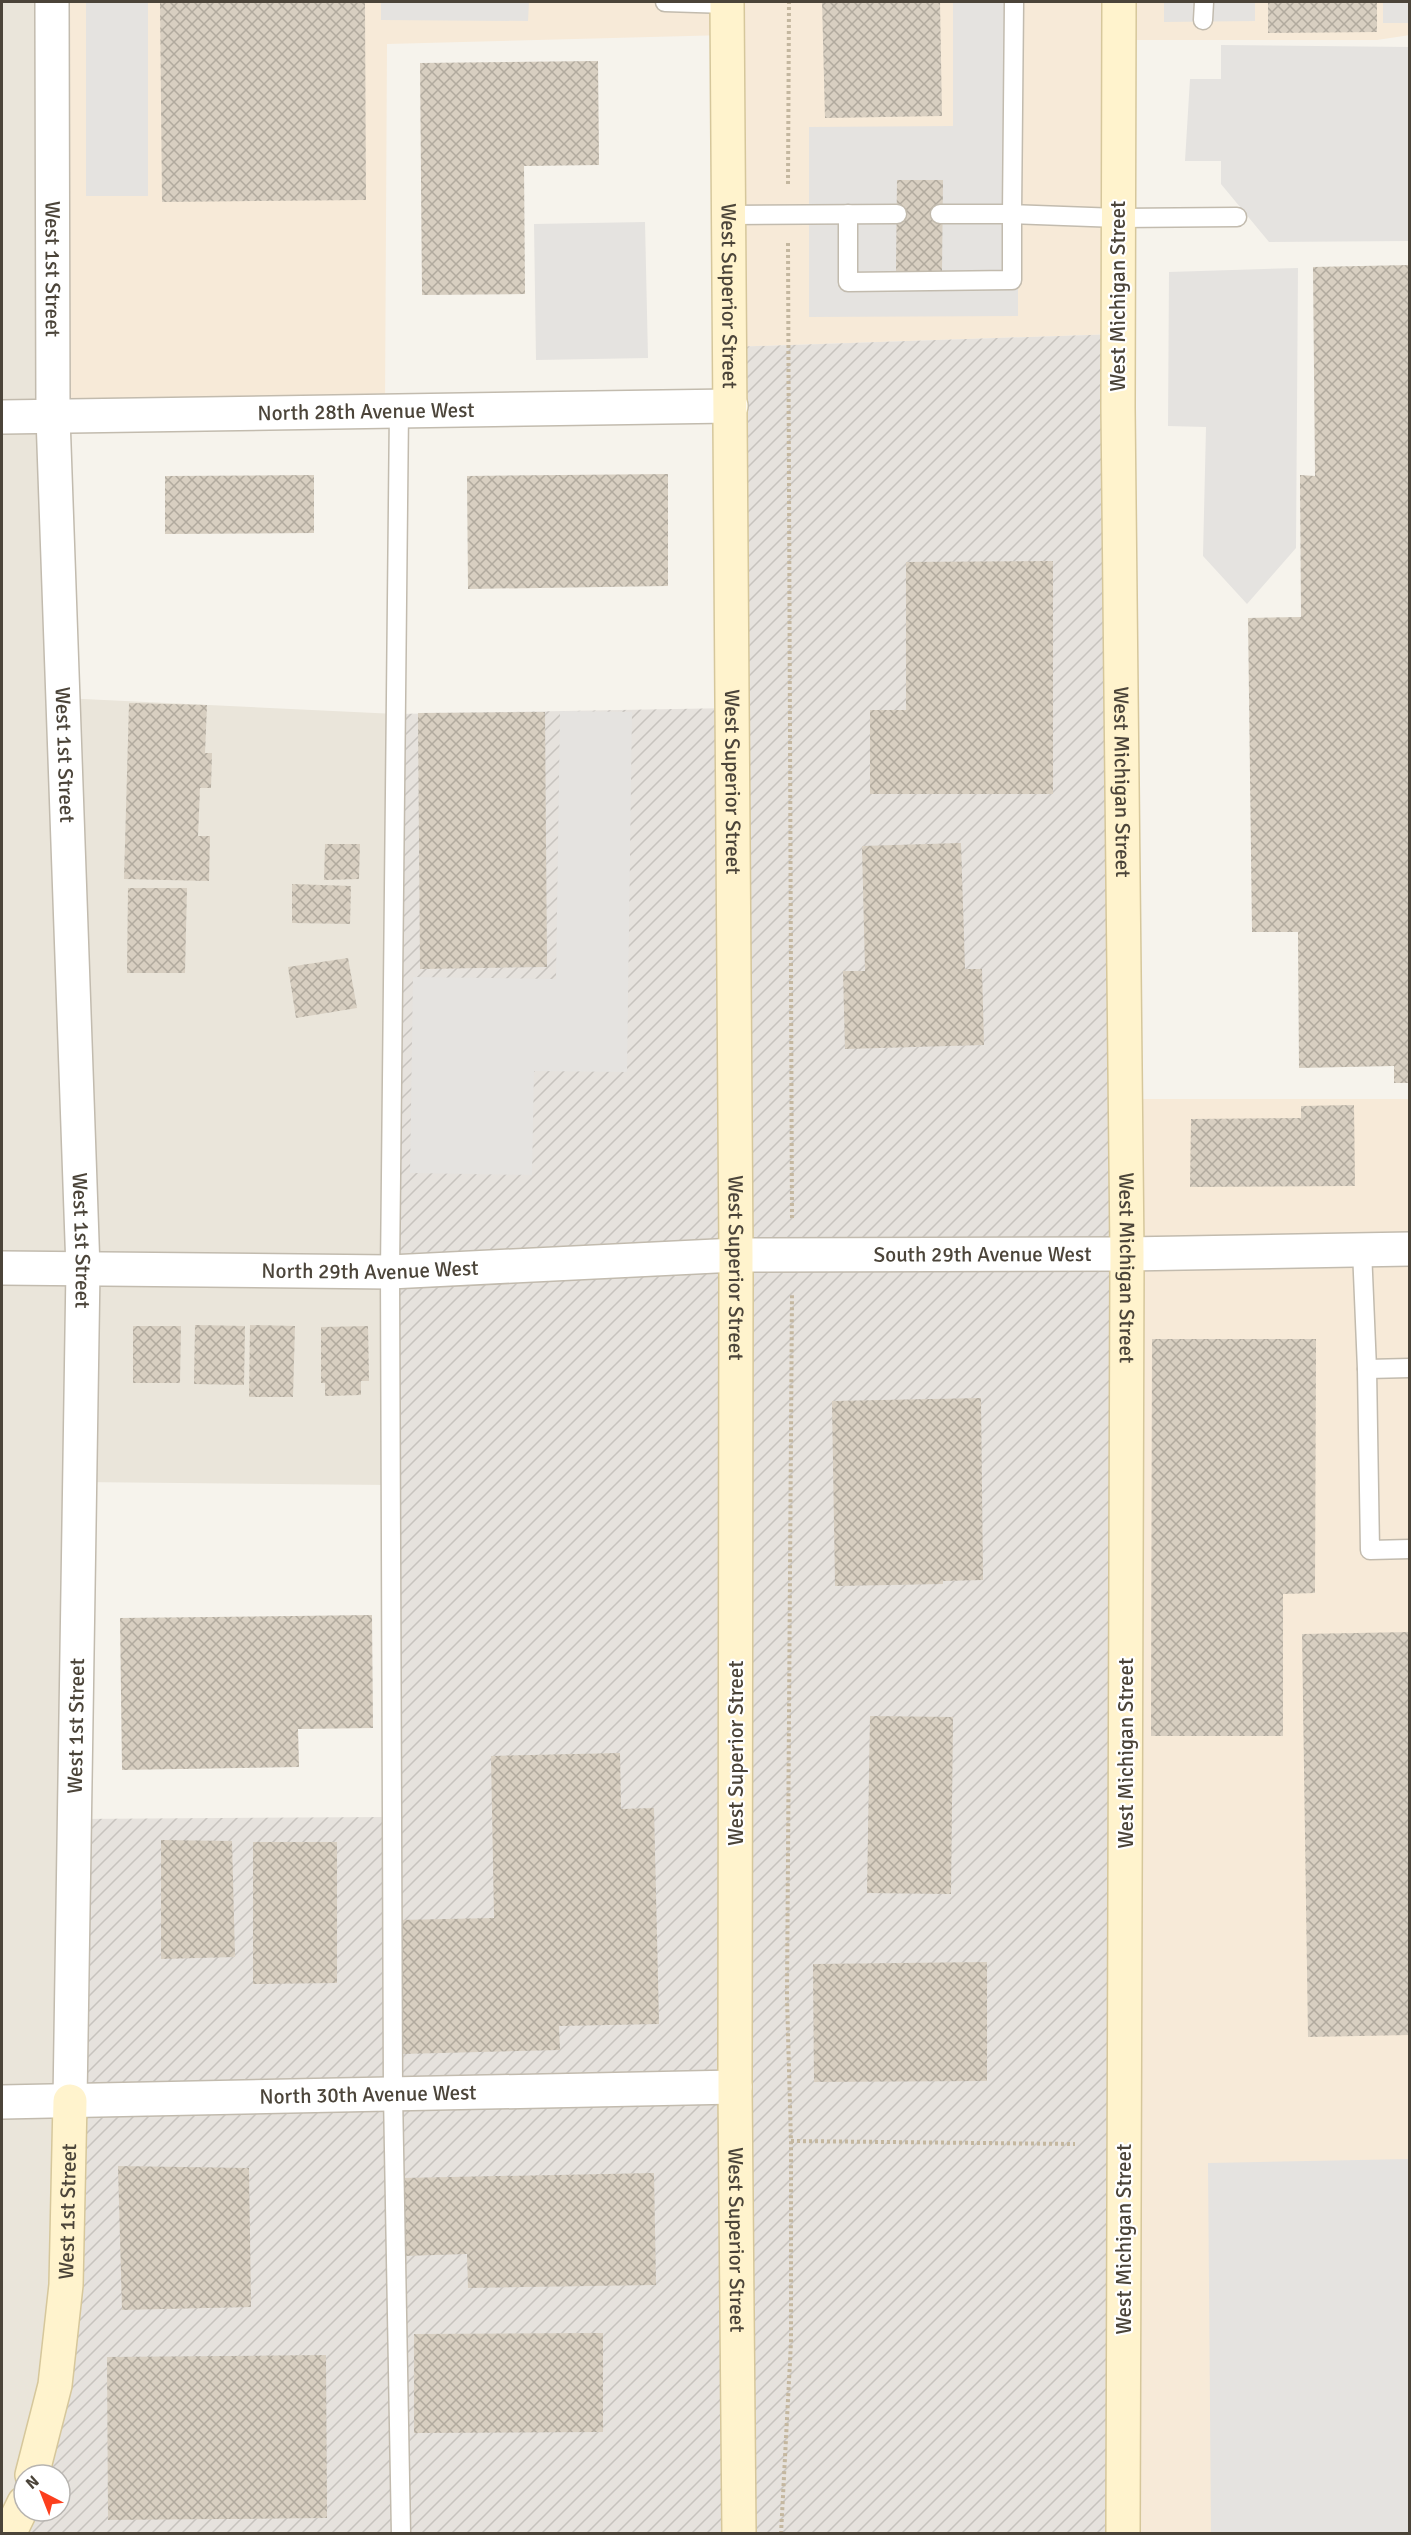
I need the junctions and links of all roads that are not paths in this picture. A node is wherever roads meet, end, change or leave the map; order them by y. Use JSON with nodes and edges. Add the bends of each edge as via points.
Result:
{"nodes":[{"id":1,"x":52,"y":2,"type":"edge"},
{"id":2,"x":665,"y":2,"type":"edge"},
{"id":3,"x":1014,"y":2,"type":"edge"},
{"id":4,"x":1119,"y":2,"type":"edge"},
{"id":5,"x":1204,"y":2,"type":"edge"},
{"id":6,"x":727,"y":3,"type":"edge"},
{"id":7,"x":1203,"y":20,"type":"dead end"},
{"id":8,"x":730,"y":214,"type":"junction"},
{"id":9,"x":848,"y":214,"type":"junction"},
{"id":10,"x":897,"y":214,"type":"dead end"},
{"id":11,"x":940,"y":214,"type":"dead end"},
{"id":12,"x":1012,"y":214,"type":"junction"},
{"id":13,"x":1237,"y":217,"type":"dead end"},
{"id":14,"x":1118,"y":218,"type":"junction"},
{"id":15,"x":731,"y":406,"type":"junction"},
{"id":16,"x":399,"y":409,"type":"junction"},
{"id":17,"x":2,"y":417,"type":"edge"},
{"id":18,"x":53,"y":417,"type":"junction"},
{"id":19,"x":1410,"y":1249,"type":"edge"},
{"id":20,"x":1362,"y":1251,"type":"junction"},
{"id":21,"x":1127,"y":1254,"type":"junction"},
{"id":22,"x":736,"y":1255,"type":"junction"},
{"id":23,"x":2,"y":1268,"type":"edge"},
{"id":24,"x":83,"y":1269,"type":"junction"},
{"id":25,"x":390,"y":1272,"type":"junction"},
{"id":26,"x":1410,"y":1368,"type":"edge"},
{"id":27,"x":1367,"y":1369,"type":"junction"},
{"id":28,"x":1410,"y":1549,"type":"edge"},
{"id":29,"x":735,"y":2087,"type":"junction"},
{"id":30,"x":393,"y":2094,"type":"junction"},
{"id":31,"x":70,"y":2101,"type":"junction"},
{"id":32,"x":2,"y":2102,"type":"edge"},
{"id":33,"x":35,"y":2463,"type":"edge"},
{"id":34,"x":401,"y":2534,"type":"edge"},
{"id":35,"x":738,"y":2534,"type":"edge"},
{"id":36,"x":1123,"y":2534,"type":"edge"}],
"edges":[{"from":1,"to":18,"type":"street","name":"West 1st Street"},
{"from":2,"to":6,"type":"lane"},
{"from":3,"to":12,"type":"lane"},
{"from":4,"to":14,"type":"street","name":"West Michigan Street"},
{"from":5,"to":7,"type":"lane"},
{"from":6,"to":8,"type":"street","name":"West Superior Street"},
{"from":8,"to":9,"type":"lane"},
{"from":8,"to":15,"type":"street","name":"West Superior Street"},
{"from":9,"to":10,"type":"lane"},
{"from":9,"to":12,"type":"lane","via":[[848,282],[1012,280]]},
{"from":11,"to":12,"type":"lane"},
{"from":12,"to":14,"type":"lane"},
{"from":13,"to":14,"type":"lane"},
{"from":14,"to":21,"type":"street","name":"West Michigan Street"},
{"from":15,"to":16,"type":"street","name":"North 28th Avenue West"},
{"from":15,"to":22,"type":"street","name":"West Superior Street"},
{"from":16,"to":18,"type":"street","name":"North 28th Avenue West"},
{"from":16,"to":25,"type":"lane"},
{"from":17,"to":18,"type":"street","name":"North 28th Avenue West"},
{"from":18,"to":24,"type":"street","name":"West 1st Street"},
{"from":19,"to":20,"type":"street","name":"South 29th Avenue West"},
{"from":20,"to":21,"type":"street","name":"South 29th Avenue West"},
{"from":20,"to":27,"type":"lane"},
{"from":21,"to":22,"type":"street","name":"South 29th Avenue West"},
{"from":21,"to":36,"type":"street","name":"West Michigan Street"},
{"from":22,"to":25,"type":"street","name":"North 29th Avenue West"},
{"from":22,"to":29,"type":"street","name":"West Superior Street"},
{"from":23,"to":24,"type":"street","name":"North 29th Avenue West"},
{"from":24,"to":25,"type":"street","name":"North 29th Avenue West"},
{"from":24,"to":31,"type":"street","name":"West 1st Street"},
{"from":25,"to":30,"type":"lane"},
{"from":26,"to":27,"type":"lane"},
{"from":27,"to":28,"type":"lane","via":[[1370,1550]]},
{"from":29,"to":30,"type":"street","name":"North 30th Avenue West"},
{"from":29,"to":35,"type":"street","name":"West Superior Street"},
{"from":30,"to":31,"type":"street","name":"North 30th Avenue West"},
{"from":30,"to":34,"type":"lane"},
{"from":31,"to":32,"type":"street","name":"North 30th Avenue West"},
{"from":31,"to":33,"type":"street","name":"West 1st Street","via":[[66,2285],[55,2385]]}]}
